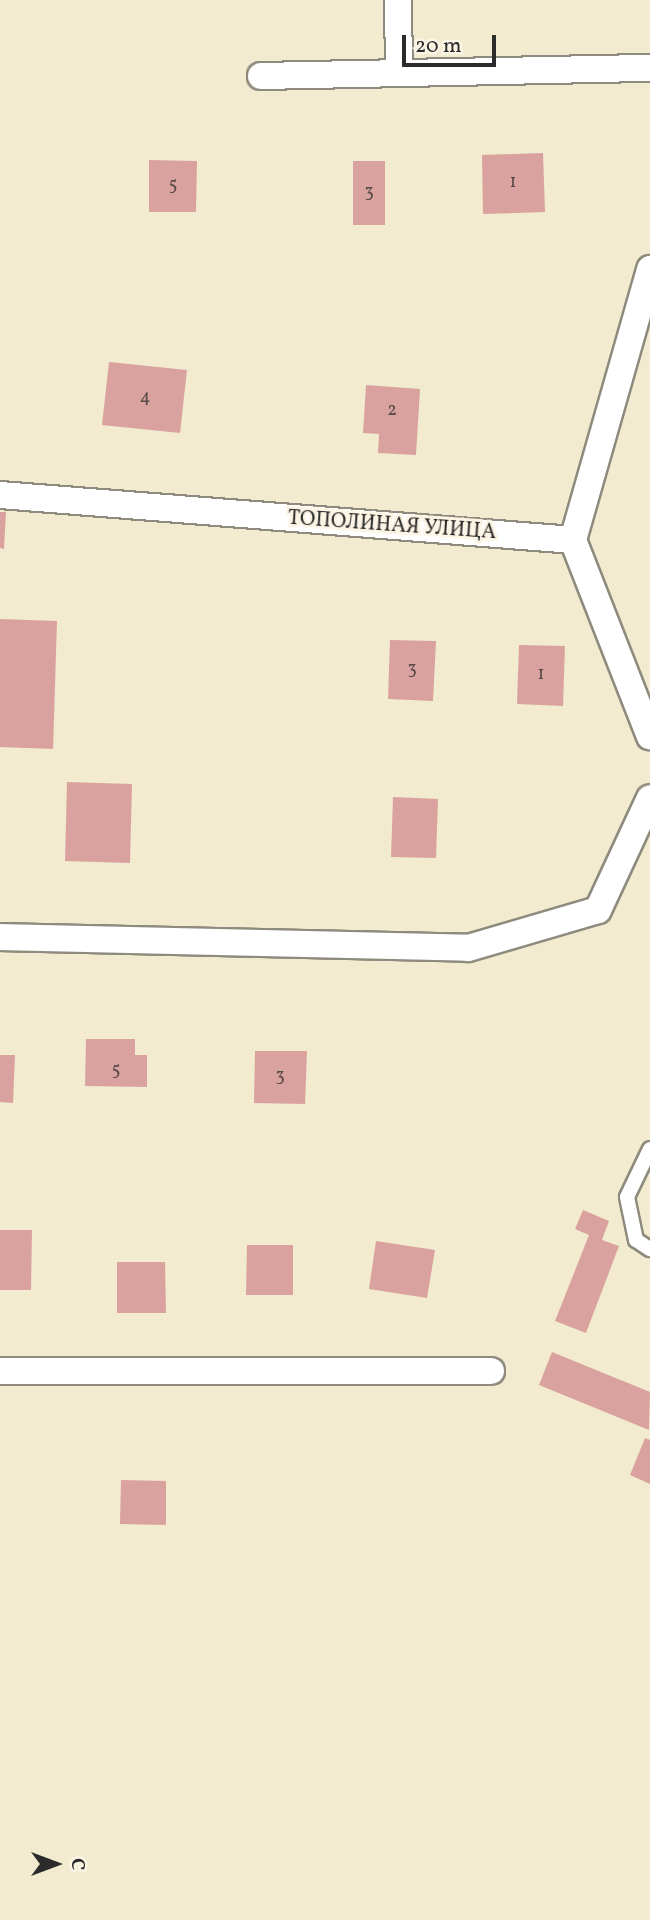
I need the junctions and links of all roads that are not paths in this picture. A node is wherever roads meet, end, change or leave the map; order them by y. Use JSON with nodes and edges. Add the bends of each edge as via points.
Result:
{"nodes":[{"id":1,"x":398,"y":0,"type":"edge"},
{"id":2,"x":650,"y":68,"type":"edge"},
{"id":3,"x":399,"y":69,"type":"junction"},
{"id":4,"x":261,"y":76,"type":"dead end"},
{"id":5,"x":650,"y":269,"type":"edge"},
{"id":6,"x":0,"y":495,"type":"edge"},
{"id":7,"x":573,"y":540,"type":"junction"},
{"id":8,"x":650,"y":736,"type":"edge"},
{"id":9,"x":650,"y":798,"type":"edge"},
{"id":10,"x":0,"y":937,"type":"edge"},
{"id":11,"x":650,"y":1149,"type":"edge"},
{"id":12,"x":650,"y":1250,"type":"edge"},
{"id":13,"x":0,"y":1371,"type":"edge"},
{"id":14,"x":491,"y":1371,"type":"dead end"}],
"edges":[{"from":1,"to":3,"type":"street"},
{"from":2,"to":3,"type":"street"},
{"from":3,"to":4,"type":"street"},
{"from":5,"to":7,"type":"street"},
{"from":6,"to":7,"type":"street","name":"ТОПОЛИНАЯ УЛИЦА"},
{"from":7,"to":8,"type":"street"},
{"from":9,"to":10,"type":"street","via":[[598,910],[468,948]]},
{"from":11,"to":12,"type":"lane","via":[[627,1196],[636,1240]]},
{"from":13,"to":14,"type":"street"}]}
